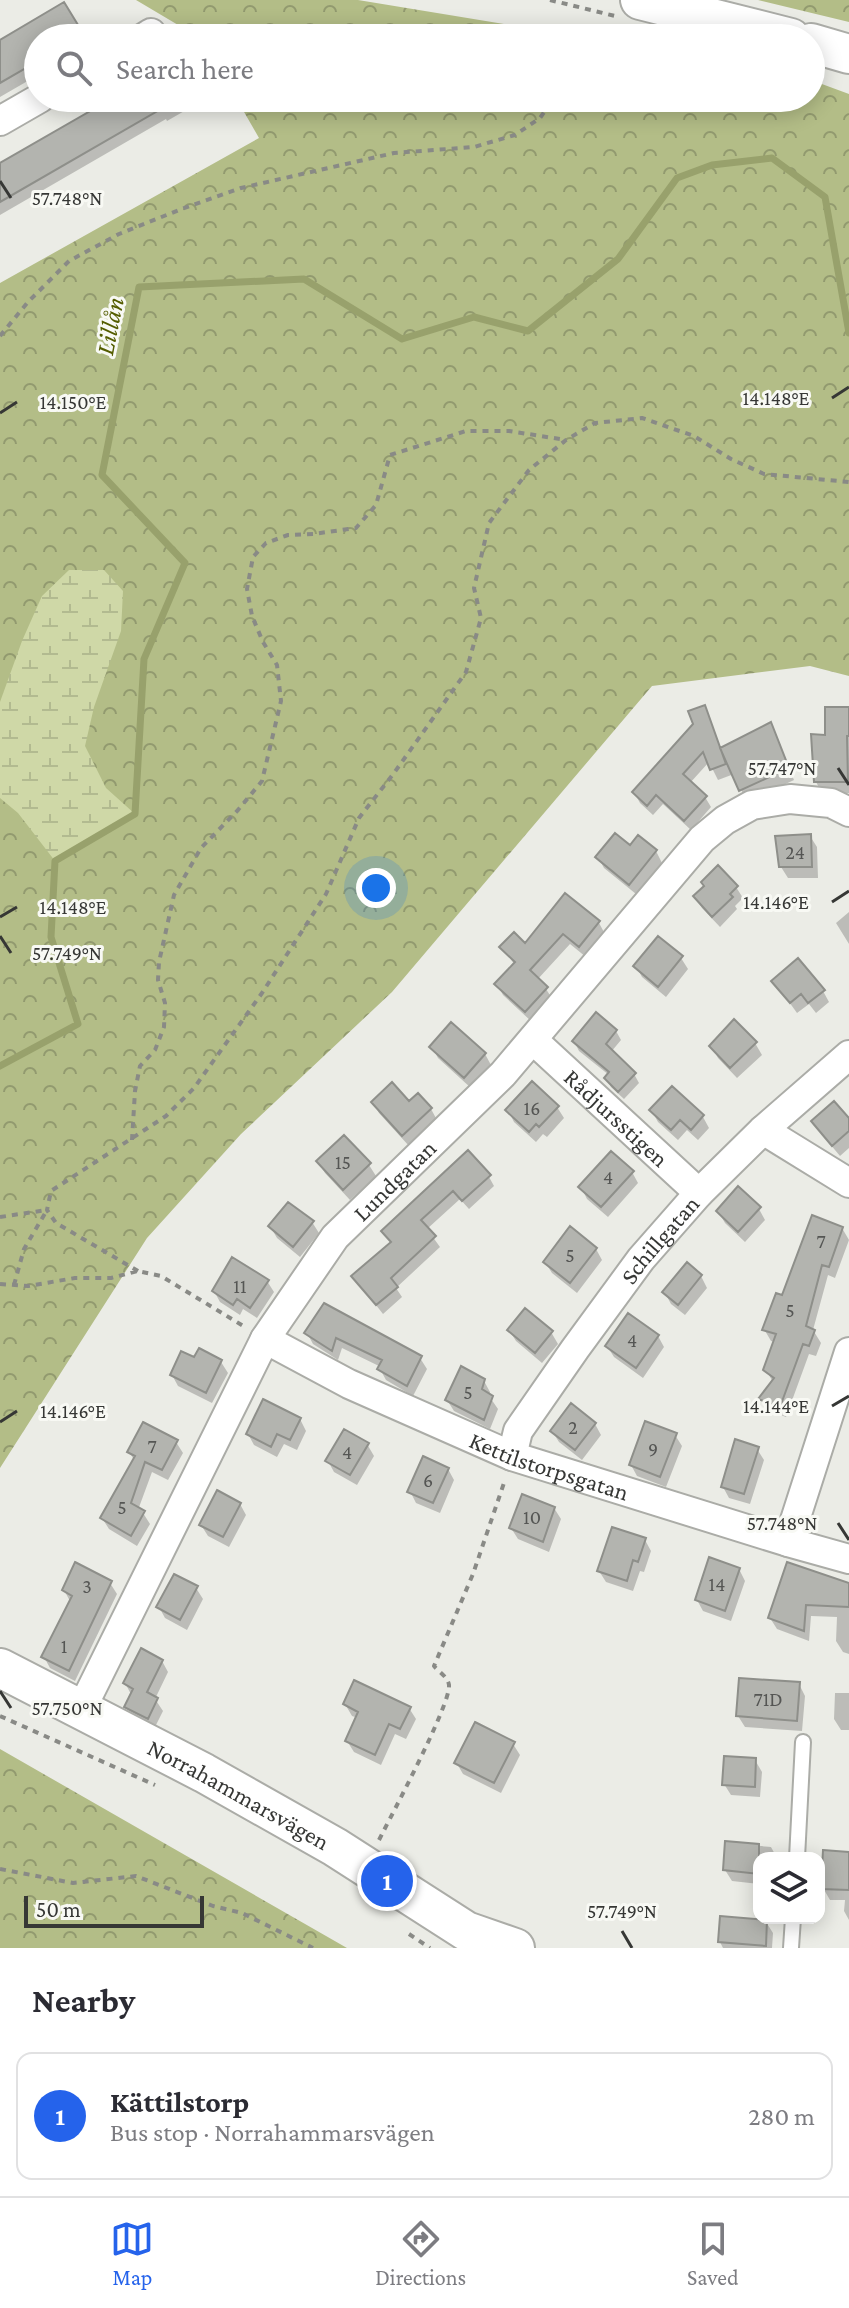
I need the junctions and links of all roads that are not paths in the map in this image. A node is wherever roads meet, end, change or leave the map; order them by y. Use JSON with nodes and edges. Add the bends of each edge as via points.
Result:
{"nodes":[{"id":1,"x":640,"y":0,"type":"edge"},
{"id":2,"x":735,"y":24,"type":"edge"},
{"id":3,"x":825,"y":47,"type":"edge"},
{"id":4,"x":849,"y":54,"type":"edge"},
{"id":5,"x":24,"y":107,"type":"edge"},
{"id":6,"x":0,"y":121,"type":"edge"},
{"id":7,"x":849,"y":812,"type":"edge"},
{"id":8,"x":533,"y":1040,"type":"junction"},
{"id":9,"x":849,"y":1055,"type":"edge"},
{"id":10,"x":763,"y":1130,"type":"junction"},
{"id":11,"x":849,"y":1183,"type":"edge"},
{"id":12,"x":699,"y":1193,"type":"junction"},
{"id":13,"x":265,"y":1339,"type":"junction"},
{"id":14,"x":849,"y":1352,"type":"edge"},
{"id":15,"x":512,"y":1456,"type":"junction"},
{"id":16,"x":788,"y":1542,"type":"junction"},
{"id":17,"x":849,"y":1559,"type":"edge"},
{"id":18,"x":0,"y":1668,"type":"edge"},
{"id":19,"x":81,"y":1710,"type":"junction"},
{"id":20,"x":803,"y":1742,"type":"dead end"},
{"id":21,"x":797,"y":1852,"type":"edge"},
{"id":22,"x":793,"y":1924,"type":"edge"},
{"id":23,"x":515,"y":1948,"type":"edge"},
{"id":24,"x":791,"y":1948,"type":"edge"}],
"edges":[{"from":1,"to":2,"type":"street"},
{"from":3,"to":4,"type":"street"},
{"from":5,"to":6,"type":"street"},
{"from":7,"to":8,"type":"street","name":"Lundgatan","via":[[831,803],[790,799],[752,805],[725,820],[702,839]]},
{"from":8,"to":12,"type":"street","name":"Rådjursstigen"},
{"from":8,"to":13,"type":"street","name":"Lundgatan","via":[[335,1237]]},
{"from":9,"to":10,"type":"street","name":"Schillgatan"},
{"from":10,"to":11,"type":"street"},
{"from":10,"to":12,"type":"street","name":"Schillgatan"},
{"from":12,"to":15,"type":"street","name":"Schillgatan","via":[[641,1259],[575,1349],[518,1431]]},
{"from":13,"to":15,"type":"street","name":"Kettilstorpsgatan","via":[[349,1384]]},
{"from":13,"to":19,"type":"street","name":"Lundgatan"},
{"from":14,"to":16,"type":"street"},
{"from":15,"to":16,"type":"street","name":"Kettilstorpsgatan"},
{"from":16,"to":17,"type":"street","name":"Kettilstorpsgatan"},
{"from":18,"to":19,"type":"street","name":"Norrahammarsvägen"},
{"from":19,"to":23,"type":"street","name":"Norrahammarsvägen","via":[[335,1847],[466,1931]]},
{"from":20,"to":21,"type":"lane"},
{"from":22,"to":24,"type":"lane"}]}
